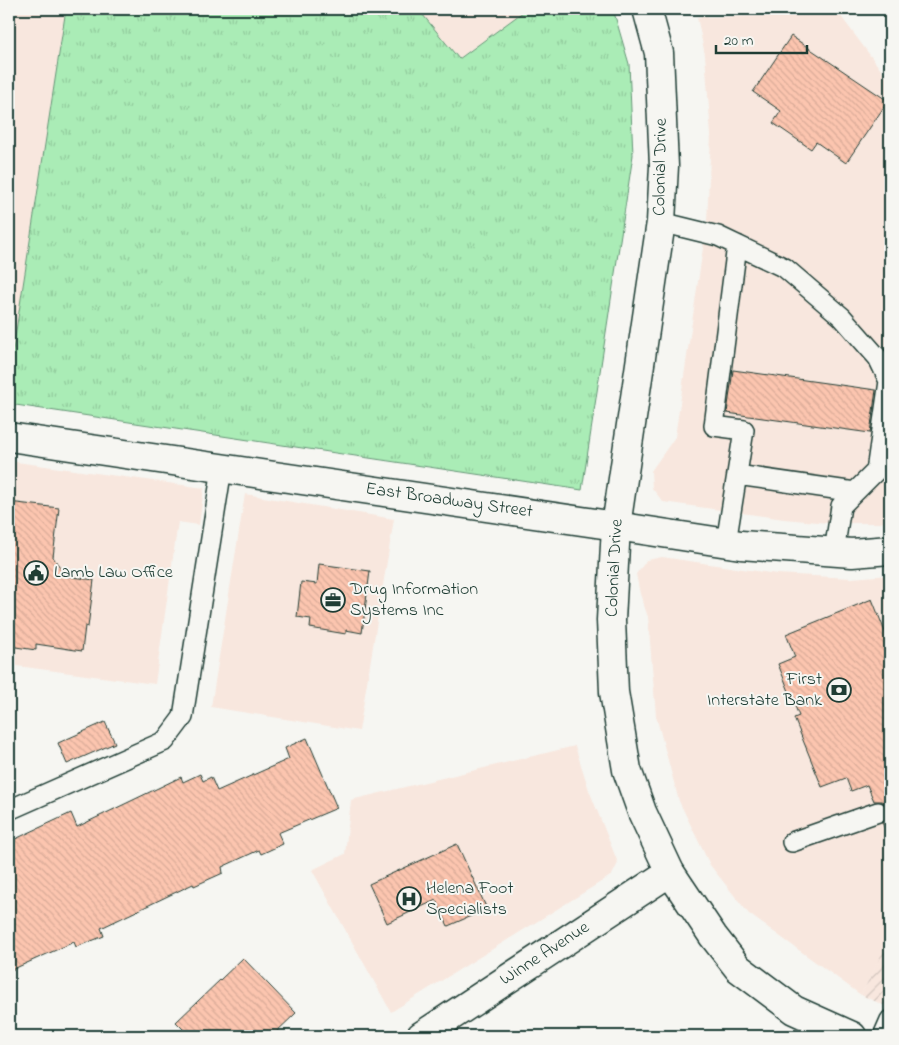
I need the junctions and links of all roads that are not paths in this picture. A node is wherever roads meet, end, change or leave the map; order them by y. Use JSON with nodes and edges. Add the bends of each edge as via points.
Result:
{"nodes":[{"id":1,"x":647,"y":9,"type":"edge"},
{"id":2,"x":661,"y":222,"type":"junction"},
{"id":3,"x":737,"y":245,"type":"junction"},
{"id":4,"x":9,"y":436,"type":"edge"},
{"id":5,"x":222,"y":468,"type":"junction"},
{"id":6,"x":737,"y":475,"type":"junction"},
{"id":7,"x":855,"y":492,"type":"junction"},
{"id":8,"x":616,"y":526,"type":"junction"},
{"id":9,"x":726,"y":543,"type":"junction"},
{"id":10,"x":890,"y":550,"type":"edge"},
{"id":11,"x":834,"y":552,"type":"junction"},
{"id":12,"x":9,"y":810,"type":"edge"},
{"id":13,"x":878,"y":812,"type":"dead end"},
{"id":14,"x":792,"y":842,"type":"dead end"},
{"id":15,"x":670,"y":872,"type":"junction"},
{"id":16,"x":890,"y":1020,"type":"edge"},
{"id":17,"x":421,"y":1036,"type":"edge"},
{"id":18,"x":852,"y":1036,"type":"edge"},
{"id":19,"x":883,"y":1036,"type":"edge"}],
"edges":[{"from":1,"to":2,"type":"street","name":"Colonial Drive","via":[[659,53],[664,166]]},
{"from":2,"to":3,"type":"lane","via":[[718,236]]},
{"from":2,"to":8,"type":"street","name":"Colonial Drive"},
{"from":3,"to":6,"type":"lane","via":[[714,426],[744,430]]},
{"from":3,"to":7,"type":"lane","via":[[784,268],[842,317],[878,358],[889,381],[876,471]]},
{"from":4,"to":5,"type":"street","name":"East Broadway Street"},
{"from":5,"to":8,"type":"street","name":"East Broadway Street"},
{"from":5,"to":12,"type":"lane","via":[[183,717],[165,741]]},
{"from":6,"to":7,"type":"lane"},
{"from":6,"to":9,"type":"lane"},
{"from":7,"to":11,"type":"lane","via":[[841,506]]},
{"from":8,"to":9,"type":"street","name":"East Broadway Street"},
{"from":8,"to":15,"type":"street","name":"Colonial Drive","via":[[611,620],[615,701],[627,770]]},
{"from":9,"to":11,"type":"street","name":"East Broadway Street"},
{"from":10,"to":11,"type":"street","name":"East Broadway Street"},
{"from":13,"to":14,"type":"lane"},
{"from":15,"to":17,"type":"street","name":"Winne Avenue"},
{"from":15,"to":18,"type":"street","name":"Colonial Drive","via":[[738,968],[794,1010]]},
{"from":16,"to":19,"type":"lane"}]}
